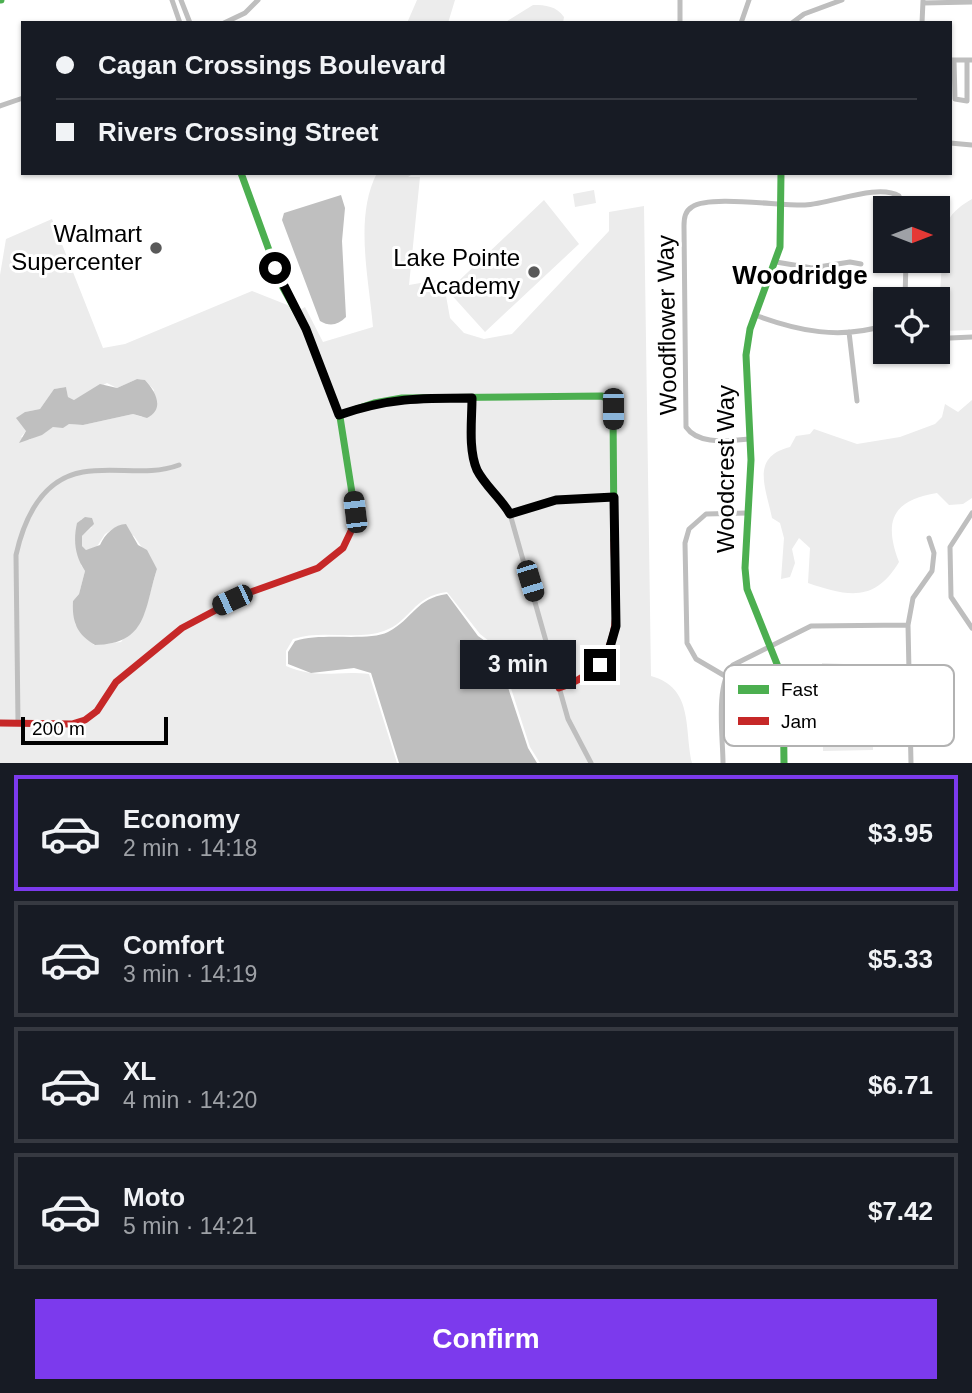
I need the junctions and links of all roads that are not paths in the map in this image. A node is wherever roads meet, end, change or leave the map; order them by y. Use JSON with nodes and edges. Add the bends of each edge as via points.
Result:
{"nodes":[{"id":1,"x":172,"y":0,"type":"edge"},
{"id":2,"x":181,"y":0,"type":"edge"},
{"id":3,"x":258,"y":0,"type":"edge"},
{"id":4,"x":680,"y":0,"type":"edge"},
{"id":5,"x":749,"y":0,"type":"edge"},
{"id":6,"x":842,"y":0,"type":"edge"},
{"id":7,"x":923,"y":1,"type":"edge"},
{"id":8,"x":969,"y":1,"type":"edge"},
{"id":9,"x":179,"y":21,"type":"edge"},
{"id":10,"x":189,"y":21,"type":"edge"},
{"id":11,"x":227,"y":21,"type":"edge"},
{"id":12,"x":680,"y":21,"type":"edge"},
{"id":13,"x":742,"y":21,"type":"edge"},
{"id":14,"x":795,"y":21,"type":"edge"},
{"id":15,"x":922,"y":21,"type":"edge"},
{"id":16,"x":952,"y":60,"type":"edge"},
{"id":17,"x":970,"y":60,"type":"edge"},
{"id":18,"x":21,"y":99,"type":"edge"},
{"id":19,"x":0,"y":106,"type":"edge"},
{"id":20,"x":952,"y":143,"type":"edge"},
{"id":21,"x":972,"y":145,"type":"edge"},
{"id":22,"x":242,"y":175,"type":"edge"},
{"id":23,"x":781,"y":175,"type":"edge"},
{"id":24,"x":899,"y":196,"type":"edge"},
{"id":25,"x":782,"y":205,"type":"junction"},
{"id":26,"x":776,"y":262,"type":"junction"},
{"id":27,"x":861,"y":264,"type":"dead end"},
{"id":28,"x":755,"y":315,"type":"junction"},
{"id":29,"x":873,"y":327,"type":"edge"},
{"id":30,"x":849,"y":332,"type":"junction"},
{"id":31,"x":972,"y":337,"type":"edge"},
{"id":32,"x":950,"y":338,"type":"dead end"},
{"id":33,"x":472,"y":398,"type":"junction"},
{"id":34,"x":857,"y":401,"type":"dead end"},
{"id":35,"x":339,"y":415,"type":"junction"},
{"id":36,"x":750,"y":439,"type":"junction"},
{"id":37,"x":179,"y":466,"type":"dead end"},
{"id":38,"x":614,"y":497,"type":"junction"},
{"id":39,"x":747,"y":513,"type":"junction"},
{"id":40,"x":972,"y":513,"type":"edge"},
{"id":41,"x":510,"y":514,"type":"junction"},
{"id":42,"x":929,"y":538,"type":"dead end"},
{"id":43,"x":908,"y":625,"type":"junction"},
{"id":44,"x":972,"y":628,"type":"edge"},
{"id":45,"x":770,"y":646,"type":"junction"},
{"id":46,"x":734,"y":665,"type":"edge"},
{"id":47,"x":777,"y":665,"type":"edge"},
{"id":48,"x":909,"y":665,"type":"edge"},
{"id":49,"x":724,"y":675,"type":"edge"},
{"id":50,"x":559,"y":688,"type":"junction"},
{"id":51,"x":724,"y":720,"type":"edge"},
{"id":52,"x":0,"y":723,"type":"edge"},
{"id":53,"x":18,"y":723,"type":"junction"},
{"id":54,"x":592,"y":763,"type":"edge"},
{"id":55,"x":723,"y":763,"type":"edge"}],
"edges":[{"from":1,"to":9,"type":"street"},
{"from":2,"to":10,"type":"street"},
{"from":3,"to":11,"type":"street"},
{"from":4,"to":12,"type":"street"},
{"from":5,"to":13,"type":"street"},
{"from":6,"to":14,"type":"street"},
{"from":7,"to":8,"type":"street"},
{"from":7,"to":15,"type":"street"},
{"from":16,"to":17,"type":"street"},
{"from":16,"to":17,"type":"street","via":[[955,99],[967,101]]},
{"from":18,"to":19,"type":"street"},
{"from":20,"to":21,"type":"street"},
{"from":22,"to":35,"type":"street","via":[[282,286],[306,329]]},
{"from":23,"to":25,"type":"street","name":"Woodcrest Way"},
{"from":24,"to":25,"type":"street","via":[[884,189],[829,203]]},
{"from":25,"to":26,"type":"street","name":"Woodcrest Way"},
{"from":25,"to":36,"type":"street","name":"Woodflower Way","via":[[707,202],[691,208],[684,218],[686,427],[707,439]]},
{"from":26,"to":27,"type":"street","via":[[812,268]]},
{"from":26,"to":28,"type":"street","name":"Woodcrest Way"},
{"from":28,"to":30,"type":"street","via":[[804,331]]},
{"from":28,"to":36,"type":"street","name":"Woodcrest Way","via":[[745,362]]},
{"from":29,"to":30,"type":"street"},
{"from":30,"to":34,"type":"street"},
{"from":31,"to":32,"type":"street"},
{"from":33,"to":35,"type":"street","via":[[402,398]]},
{"from":33,"to":38,"type":"street","via":[[610,400]]},
{"from":33,"to":41,"type":"street","via":[[473,456]]},
{"from":35,"to":53,"type":"street","via":[[355,512],[352,530],[336,555],[318,568],[248,593],[183,628],[116,682],[97,711],[85,720]]},
{"from":36,"to":39,"type":"street","name":"Woodcrest Way"},
{"from":37,"to":53,"type":"street","via":[[161,472],[83,472],[50,488],[32,509],[16,555]]},
{"from":38,"to":41,"type":"street","via":[[556,500]]},
{"from":38,"to":50,"type":"street","via":[[614,641],[600,665],[573,685]]},
{"from":39,"to":45,"type":"street","name":"Woodcrest Way","via":[[746,583]]},
{"from":39,"to":49,"type":"street","via":[[702,516],[689,529],[685,543],[687,643],[696,659]]},
{"from":40,"to":44,"type":"street","via":[[950,547],[951,597]]},
{"from":41,"to":50,"type":"street"},
{"from":42,"to":43,"type":"street","via":[[934,553],[932,571],[913,598]]},
{"from":43,"to":45,"type":"street","via":[[817,625]]},
{"from":43,"to":48,"type":"street"},
{"from":45,"to":46,"type":"street"},
{"from":45,"to":47,"type":"street","name":"Woodcrest Way"},
{"from":50,"to":54,"type":"street","via":[[574,735]]},
{"from":51,"to":55,"type":"street"},
{"from":52,"to":53,"type":"street"}]}
